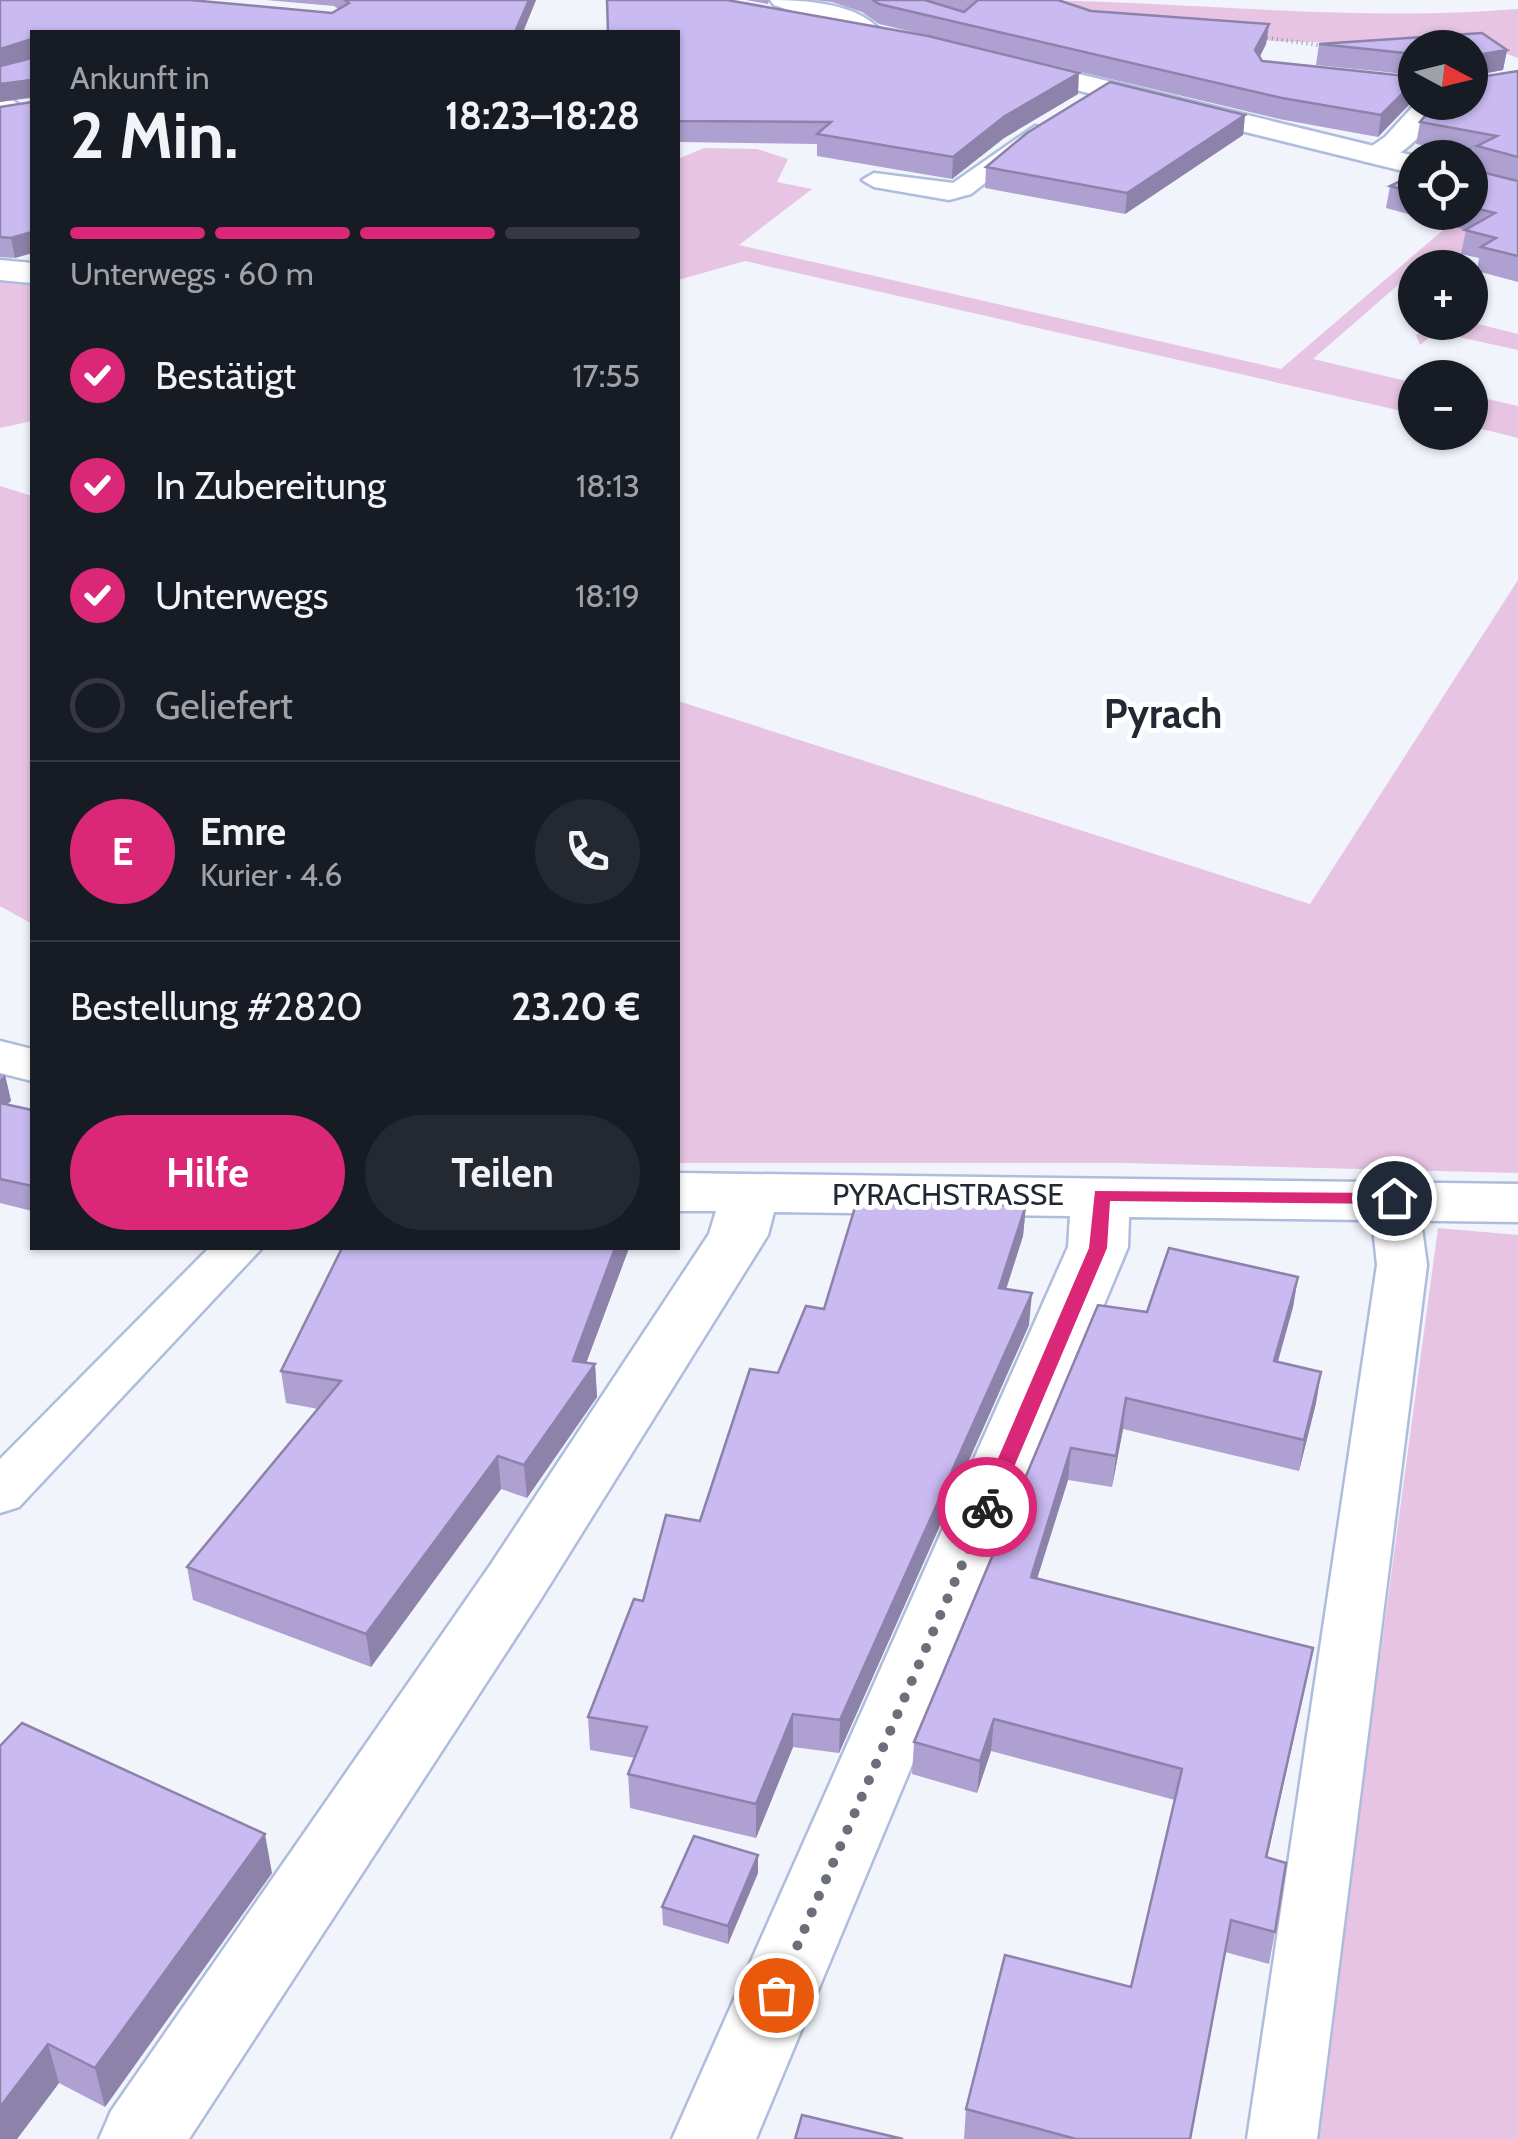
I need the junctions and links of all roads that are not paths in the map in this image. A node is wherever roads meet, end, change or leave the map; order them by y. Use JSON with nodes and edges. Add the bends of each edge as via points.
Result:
{"nodes":[{"id":1,"x":773,"y":7,"type":"edge"},
{"id":2,"x":881,"y":36,"type":"edge"},
{"id":3,"x":969,"y":54,"type":"edge"},
{"id":4,"x":1361,"y":81,"type":"edge"},
{"id":5,"x":1398,"y":85,"type":"edge"},
{"id":6,"x":1104,"y":89,"type":"junction"},
{"id":7,"x":1417,"y":120,"type":"edge"},
{"id":8,"x":1374,"y":154,"type":"junction"},
{"id":9,"x":1398,"y":160,"type":"edge"},
{"id":10,"x":874,"y":180,"type":"edge"},
{"id":11,"x":0,"y":270,"type":"edge"},
{"id":12,"x":30,"y":273,"type":"edge"},
{"id":13,"x":0,"y":1057,"type":"edge"},
{"id":14,"x":30,"y":1064,"type":"edge"},
{"id":15,"x":680,"y":1192,"type":"edge"},
{"id":16,"x":750,"y":1194,"type":"junction"},
{"id":17,"x":1101,"y":1195,"type":"junction"},
{"id":18,"x":1394,"y":1198,"type":"junction"},
{"id":19,"x":1518,"y":1203,"type":"edge"},
{"id":20,"x":235,"y":1250,"type":"edge"},
{"id":21,"x":0,"y":1493,"type":"edge"},
{"id":22,"x":141,"y":2139,"type":"edge"},
{"id":23,"x":714,"y":2139,"type":"edge"},
{"id":24,"x":1282,"y":2139,"type":"edge"}],
"edges":[{"from":1,"to":2,"type":"street"},
{"from":3,"to":6,"type":"street"},
{"from":4,"to":5,"type":"street"},
{"from":6,"to":8,"type":"street"},
{"from":6,"to":10,"type":"lane","via":[[962,189]]},
{"from":7,"to":8,"type":"street","via":[[1395,144]]},
{"from":8,"to":9,"type":"street"},
{"from":11,"to":12,"type":"street"},
{"from":13,"to":14,"type":"street"},
{"from":15,"to":16,"type":"street","name":"PYRACHSTRASSE"},
{"from":16,"to":17,"type":"street","name":"PYRACHSTRASSE"},
{"from":16,"to":22,"type":"street","via":[[738,1235],[514,1583]]},
{"from":17,"to":18,"type":"street","name":"PYRACHSTRASSE"},
{"from":17,"to":23,"type":"street","via":[[1098,1248]]},
{"from":18,"to":19,"type":"street","name":"PYRACHSTRASSE"},
{"from":18,"to":24,"type":"lane","via":[[1402,1265]]},
{"from":20,"to":21,"type":"lane"}]}
